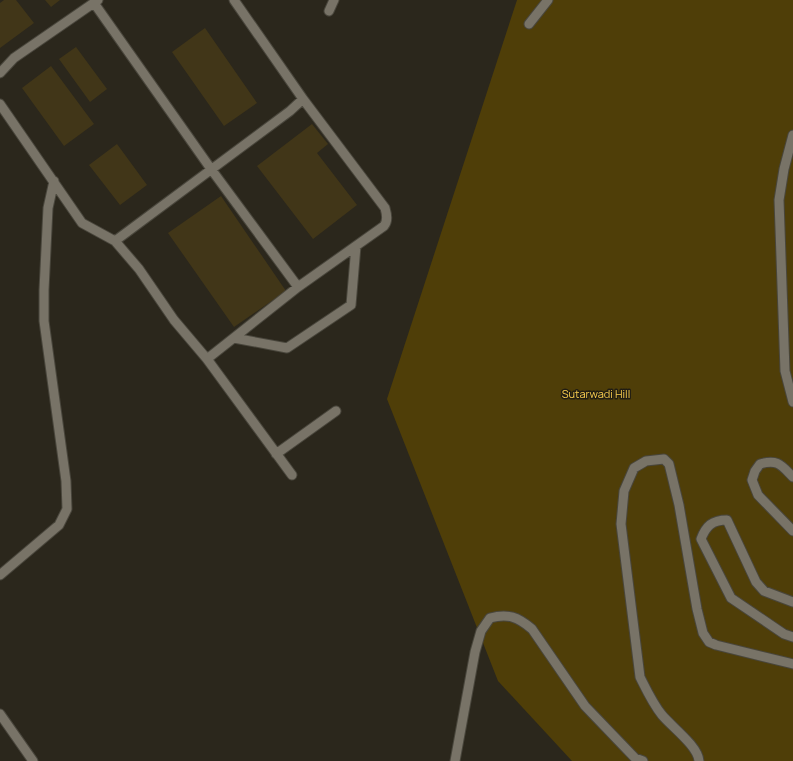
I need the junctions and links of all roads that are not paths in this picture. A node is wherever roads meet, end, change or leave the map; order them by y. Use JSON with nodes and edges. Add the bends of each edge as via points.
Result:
{"nodes":[{"id":1,"x":234,"y":0,"type":"edge"},
{"id":2,"x":334,"y":0,"type":"edge"},
{"id":3,"x":548,"y":0,"type":"edge"},
{"id":4,"x":96,"y":2,"type":"edge"},
{"id":5,"x":329,"y":11,"type":"dead end"},
{"id":6,"x":529,"y":24,"type":"dead end"},
{"id":7,"x":0,"y":73,"type":"edge"},
{"id":8,"x":304,"y":99,"type":"junction"},
{"id":9,"x":0,"y":104,"type":"edge"},
{"id":10,"x":793,"y":135,"type":"edge"},
{"id":11,"x":211,"y":168,"type":"junction"},
{"id":12,"x":54,"y":181,"type":"junction"},
{"id":13,"x":115,"y":241,"type":"junction"},
{"id":14,"x":356,"y":246,"type":"junction"},
{"id":15,"x":298,"y":287,"type":"junction"},
{"id":16,"x":234,"y":338,"type":"junction"},
{"id":17,"x":207,"y":358,"type":"junction"},
{"id":18,"x":793,"y":402,"type":"edge"},
{"id":19,"x":336,"y":411,"type":"dead end"},
{"id":20,"x":276,"y":454,"type":"junction"},
{"id":21,"x":292,"y":475,"type":"dead end"},
{"id":22,"x":793,"y":477,"type":"edge"},
{"id":23,"x":793,"y":531,"type":"edge"},
{"id":24,"x":0,"y":575,"type":"edge"},
{"id":25,"x":793,"y":602,"type":"edge"},
{"id":26,"x":793,"y":637,"type":"edge"},
{"id":27,"x":793,"y":664,"type":"edge"},
{"id":28,"x":0,"y":714,"type":"edge"},
{"id":29,"x":33,"y":761,"type":"edge"},
{"id":30,"x":456,"y":761,"type":"edge"},
{"id":31,"x":642,"y":761,"type":"edge"},
{"id":32,"x":699,"y":761,"type":"edge"}],
"edges":[{"from":1,"to":8,"type":"lane"},
{"from":2,"to":5,"type":"lane"},
{"from":3,"to":6,"type":"lane"},
{"from":4,"to":7,"type":"lane","via":[[14,58]]},
{"from":4,"to":11,"type":"lane"},
{"from":8,"to":11,"type":"lane"},
{"from":8,"to":14,"type":"lane","via":[[386,208],[387,223]]},
{"from":9,"to":12,"type":"lane"},
{"from":10,"to":18,"type":"lane","via":[[784,169],[780,200],[785,371]]},
{"from":11,"to":13,"type":"lane"},
{"from":11,"to":15,"type":"lane"},
{"from":12,"to":13,"type":"lane","via":[[82,223]]},
{"from":12,"to":24,"type":"lane","via":[[48,215],[44,321],[66,481],[67,509],[59,526]]},
{"from":13,"to":17,"type":"lane","via":[[139,269],[174,320]]},
{"from":14,"to":15,"type":"lane"},
{"from":14,"to":16,"type":"lane","via":[[350,305],[287,348]]},
{"from":15,"to":16,"type":"lane"},
{"from":16,"to":17,"type":"lane"},
{"from":17,"to":20,"type":"lane"},
{"from":19,"to":20,"type":"lane"},
{"from":20,"to":21,"type":"lane"},
{"from":22,"to":23,"type":"lane","via":[[776,462],[768,462],[760,464],[752,480],[758,495]]},
{"from":25,"to":26,"type":"lane","via":[[764,591],[756,582],[727,520],[719,520],[705,528],[701,539],[731,598],[784,634]]},
{"from":27,"to":32,"type":"lane","via":[[709,642],[703,633],[697,609],[679,505],[669,464],[664,458],[646,461],[634,468],[624,491],[621,524],[640,677],[650,698],[662,715],[696,750]]},
{"from":28,"to":29,"type":"lane"},
{"from":30,"to":31,"type":"lane","via":[[481,631],[490,618],[500,615],[511,616],[532,629],[584,706],[635,758]]}]}
